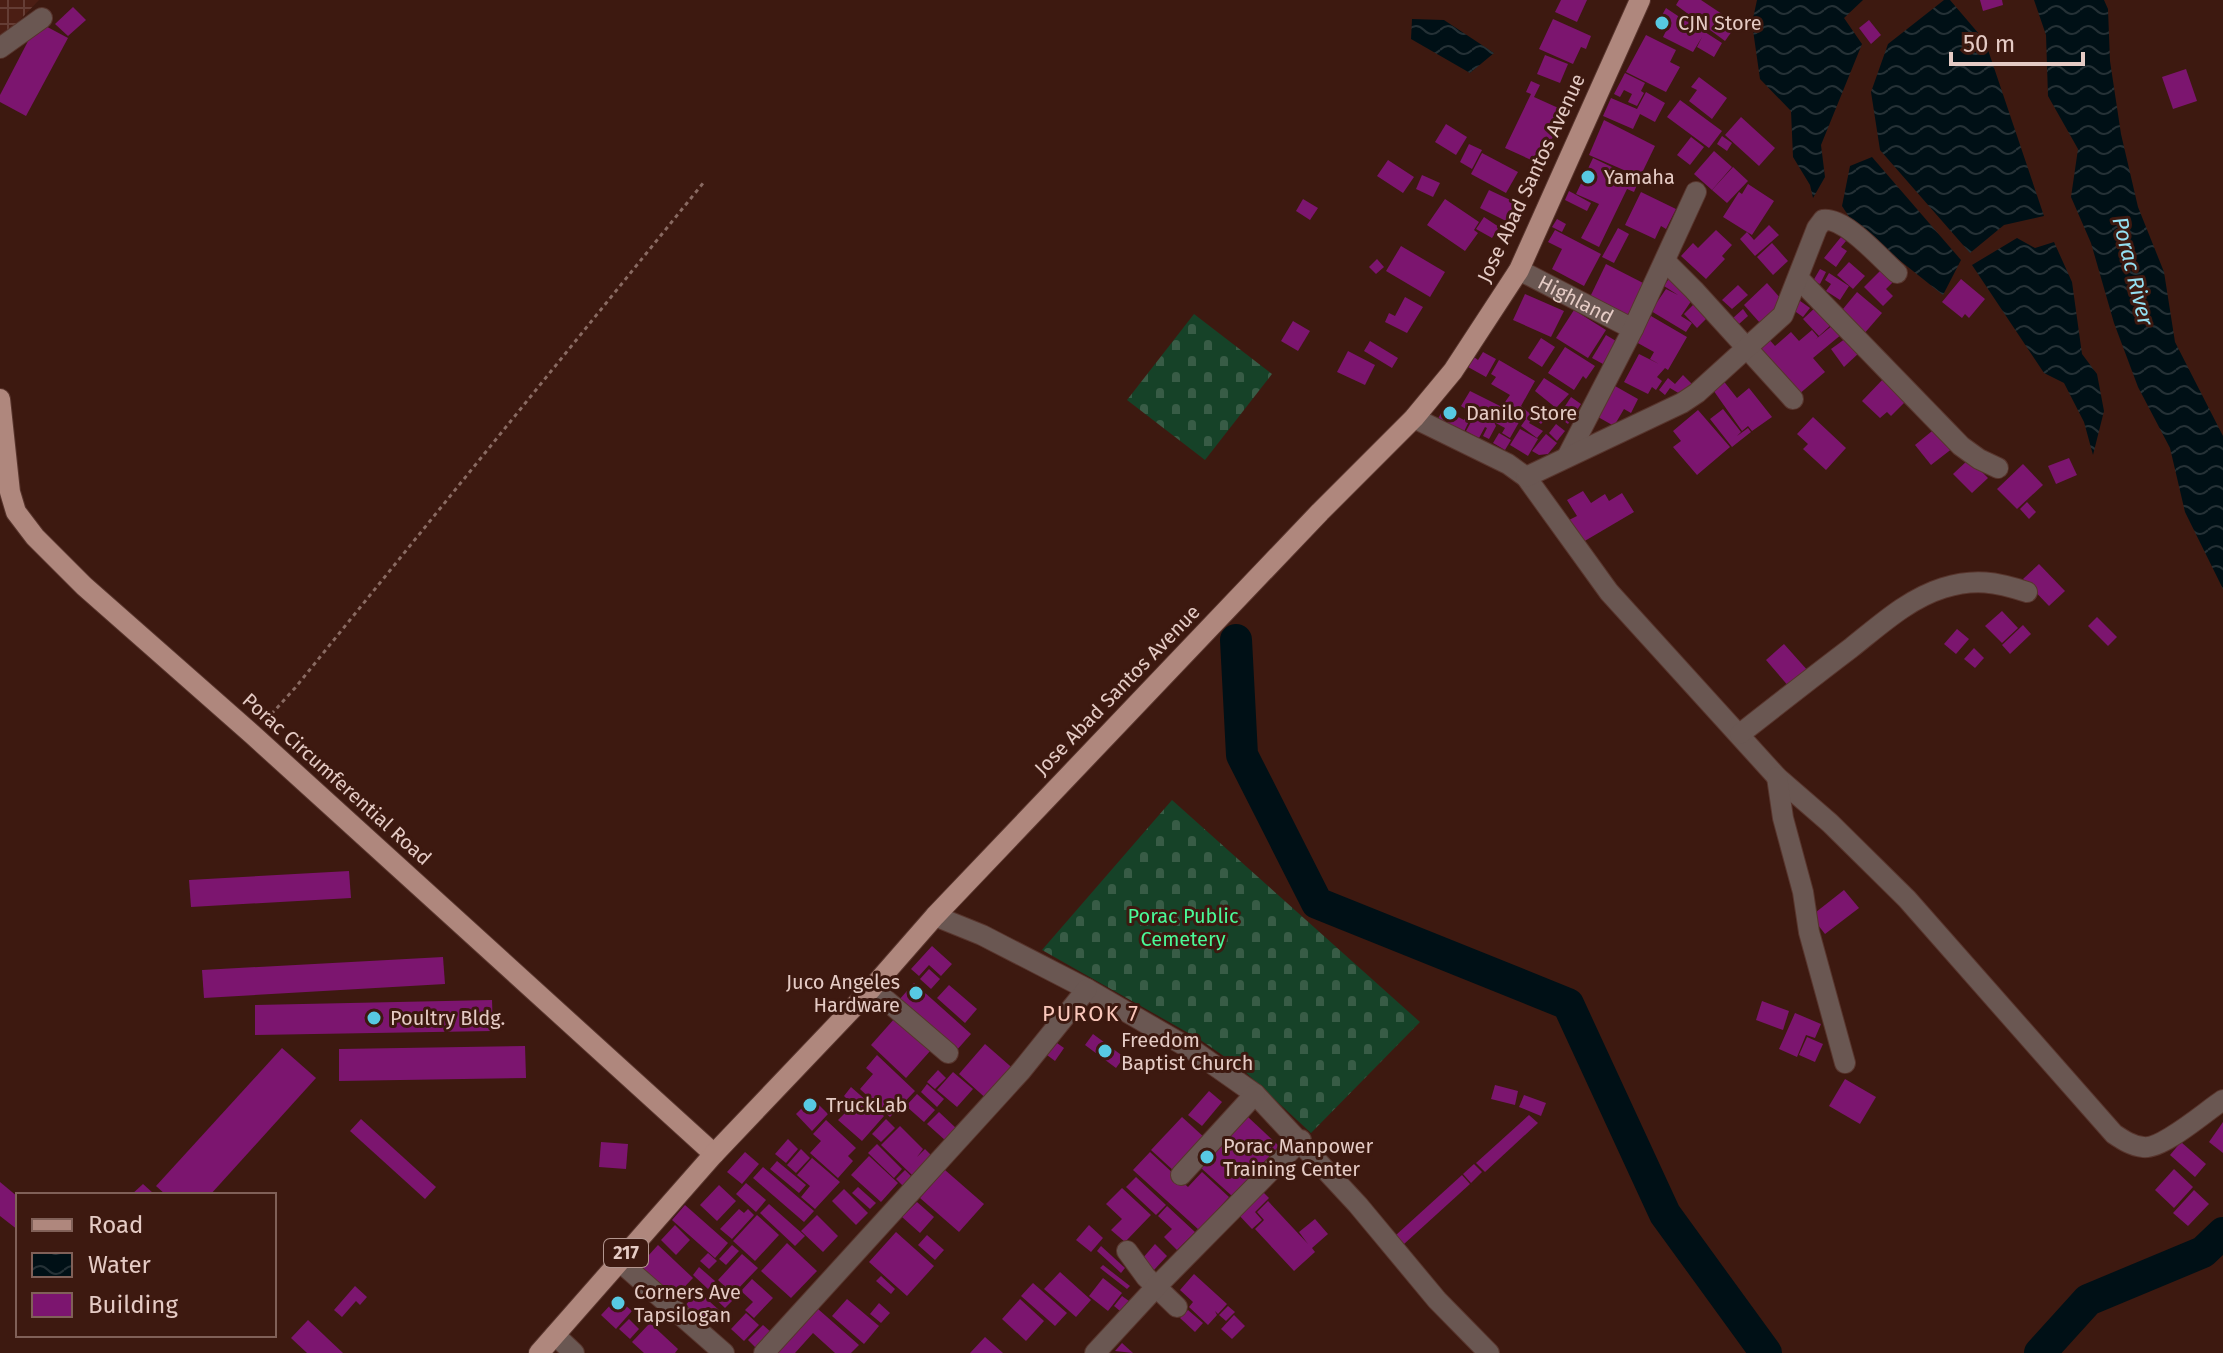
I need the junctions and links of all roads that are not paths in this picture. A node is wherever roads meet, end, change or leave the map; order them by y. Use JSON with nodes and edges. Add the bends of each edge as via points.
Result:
{"nodes":[{"id":1,"x":1640,"y":0,"type":"edge"},
{"id":2,"x":42,"y":18,"type":"dead end"},
{"id":3,"x":0,"y":48,"type":"edge"},
{"id":4,"x":1696,"y":192,"type":"dead end"},
{"id":5,"x":1665,"y":261,"type":"junction"},
{"id":6,"x":1519,"y":270,"type":"junction"},
{"id":7,"x":1897,"y":273,"type":"dead end"},
{"id":8,"x":1799,"y":279,"type":"junction"},
{"id":9,"x":1633,"y":329,"type":"junction"},
{"id":10,"x":1745,"y":348,"type":"junction"},
{"id":11,"x":0,"y":399,"type":"edge"},
{"id":12,"x":1793,"y":399,"type":"dead end"},
{"id":13,"x":1414,"y":418,"type":"junction"},
{"id":14,"x":1567,"y":457,"type":"junction"},
{"id":15,"x":1998,"y":468,"type":"dead end"},
{"id":16,"x":3,"y":473,"type":"edge"},
{"id":17,"x":1526,"y":477,"type":"junction"},
{"id":18,"x":2027,"y":592,"type":"dead end"},
{"id":19,"x":1740,"y":734,"type":"junction"},
{"id":20,"x":1777,"y":777,"type":"junction"},
{"id":21,"x":935,"y":916,"type":"junction"},
{"id":22,"x":872,"y":988,"type":"junction"},
{"id":23,"x":1087,"y":989,"type":"junction"},
{"id":24,"x":948,"y":1053,"type":"dead end"},
{"id":25,"x":1845,"y":1063,"type":"dead end"},
{"id":26,"x":1255,"y":1094,"type":"junction"},
{"id":27,"x":2223,"y":1100,"type":"edge"},
{"id":28,"x":1301,"y":1140,"type":"junction"},
{"id":29,"x":714,"y":1154,"type":"junction"},
{"id":30,"x":1181,"y":1175,"type":"dead end"},
{"id":31,"x":1127,"y":1251,"type":"dead end"},
{"id":32,"x":619,"y":1261,"type":"junction"},
{"id":33,"x":1156,"y":1287,"type":"junction"},
{"id":34,"x":1177,"y":1307,"type":"dead end"},
{"id":35,"x":555,"y":1335,"type":"junction"},
{"id":36,"x":539,"y":1353,"type":"edge"},
{"id":37,"x":574,"y":1353,"type":"edge"},
{"id":38,"x":724,"y":1353,"type":"edge"},
{"id":39,"x":764,"y":1353,"type":"edge"},
{"id":40,"x":1095,"y":1353,"type":"edge"},
{"id":41,"x":1489,"y":1353,"type":"edge"}],
"edges":[{"from":1,"to":6,"type":"main road","name":"Jose Abad Santos Avenue","number":"217"},
{"from":2,"to":3,"type":"street"},
{"from":4,"to":5,"type":"street"},
{"from":5,"to":9,"type":"street"},
{"from":5,"to":10,"type":"street"},
{"from":6,"to":9,"type":"street","name":"Highland"},
{"from":6,"to":13,"type":"main road","name":"Jose Abad Santos Avenue","number":"217","via":[[1453,371]]},
{"from":7,"to":8,"type":"street","via":[[1842,223],[1828,219],[1819,222]]},
{"from":8,"to":10,"type":"street","via":[[1783,315]]},
{"from":8,"to":15,"type":"street","via":[[1961,446]]},
{"from":9,"to":14,"type":"street"},
{"from":10,"to":12,"type":"street"},
{"from":10,"to":14,"type":"street","via":[[1702,402],[1682,403]]},
{"from":11,"to":16,"type":"main road","name":"Porac Circumferential Road"},
{"from":13,"to":17,"type":"street"},
{"from":13,"to":21,"type":"main road","name":"Jose Abad Santos Avenue","number":"217"},
{"from":14,"to":17,"type":"street"},
{"from":16,"to":29,"type":"main road","name":"Porac Circumferential Road","via":[[16,512],[84,586]]},
{"from":17,"to":19,"type":"street","via":[[1609,592]]},
{"from":18,"to":19,"type":"street","via":[[1977,581],[1927,594]]},
{"from":19,"to":20,"type":"street"},
{"from":20,"to":25,"type":"street","via":[[1809,932]]},
{"from":20,"to":27,"type":"street","via":[[1907,899],[2114,1134],[2146,1148]]},
{"from":21,"to":22,"type":"main road","name":"Jose Abad Santos Avenue","number":"217"},
{"from":21,"to":23,"type":"street"},
{"from":22,"to":24,"type":"street"},
{"from":22,"to":29,"type":"main road","name":"Jose Abad Santos Avenue","number":"217"},
{"from":23,"to":26,"type":"street","via":[[1194,1051]]},
{"from":23,"to":39,"type":"street","via":[[1021,1071]]},
{"from":26,"to":28,"type":"street"},
{"from":26,"to":30,"type":"street"},
{"from":28,"to":33,"type":"street"},
{"from":28,"to":41,"type":"street"},
{"from":29,"to":32,"type":"main road","name":"Jose Abad Santos Avenue","number":"217"},
{"from":31,"to":33,"type":"street"},
{"from":32,"to":35,"type":"main road","name":"Jose Abad Santos Avenue","number":"217"},
{"from":32,"to":38,"type":"street"},
{"from":33,"to":34,"type":"street"},
{"from":33,"to":40,"type":"street"},
{"from":35,"to":36,"type":"main road","name":"Jose Abad Santos Avenue","number":"217"},
{"from":35,"to":37,"type":"street"}]}
